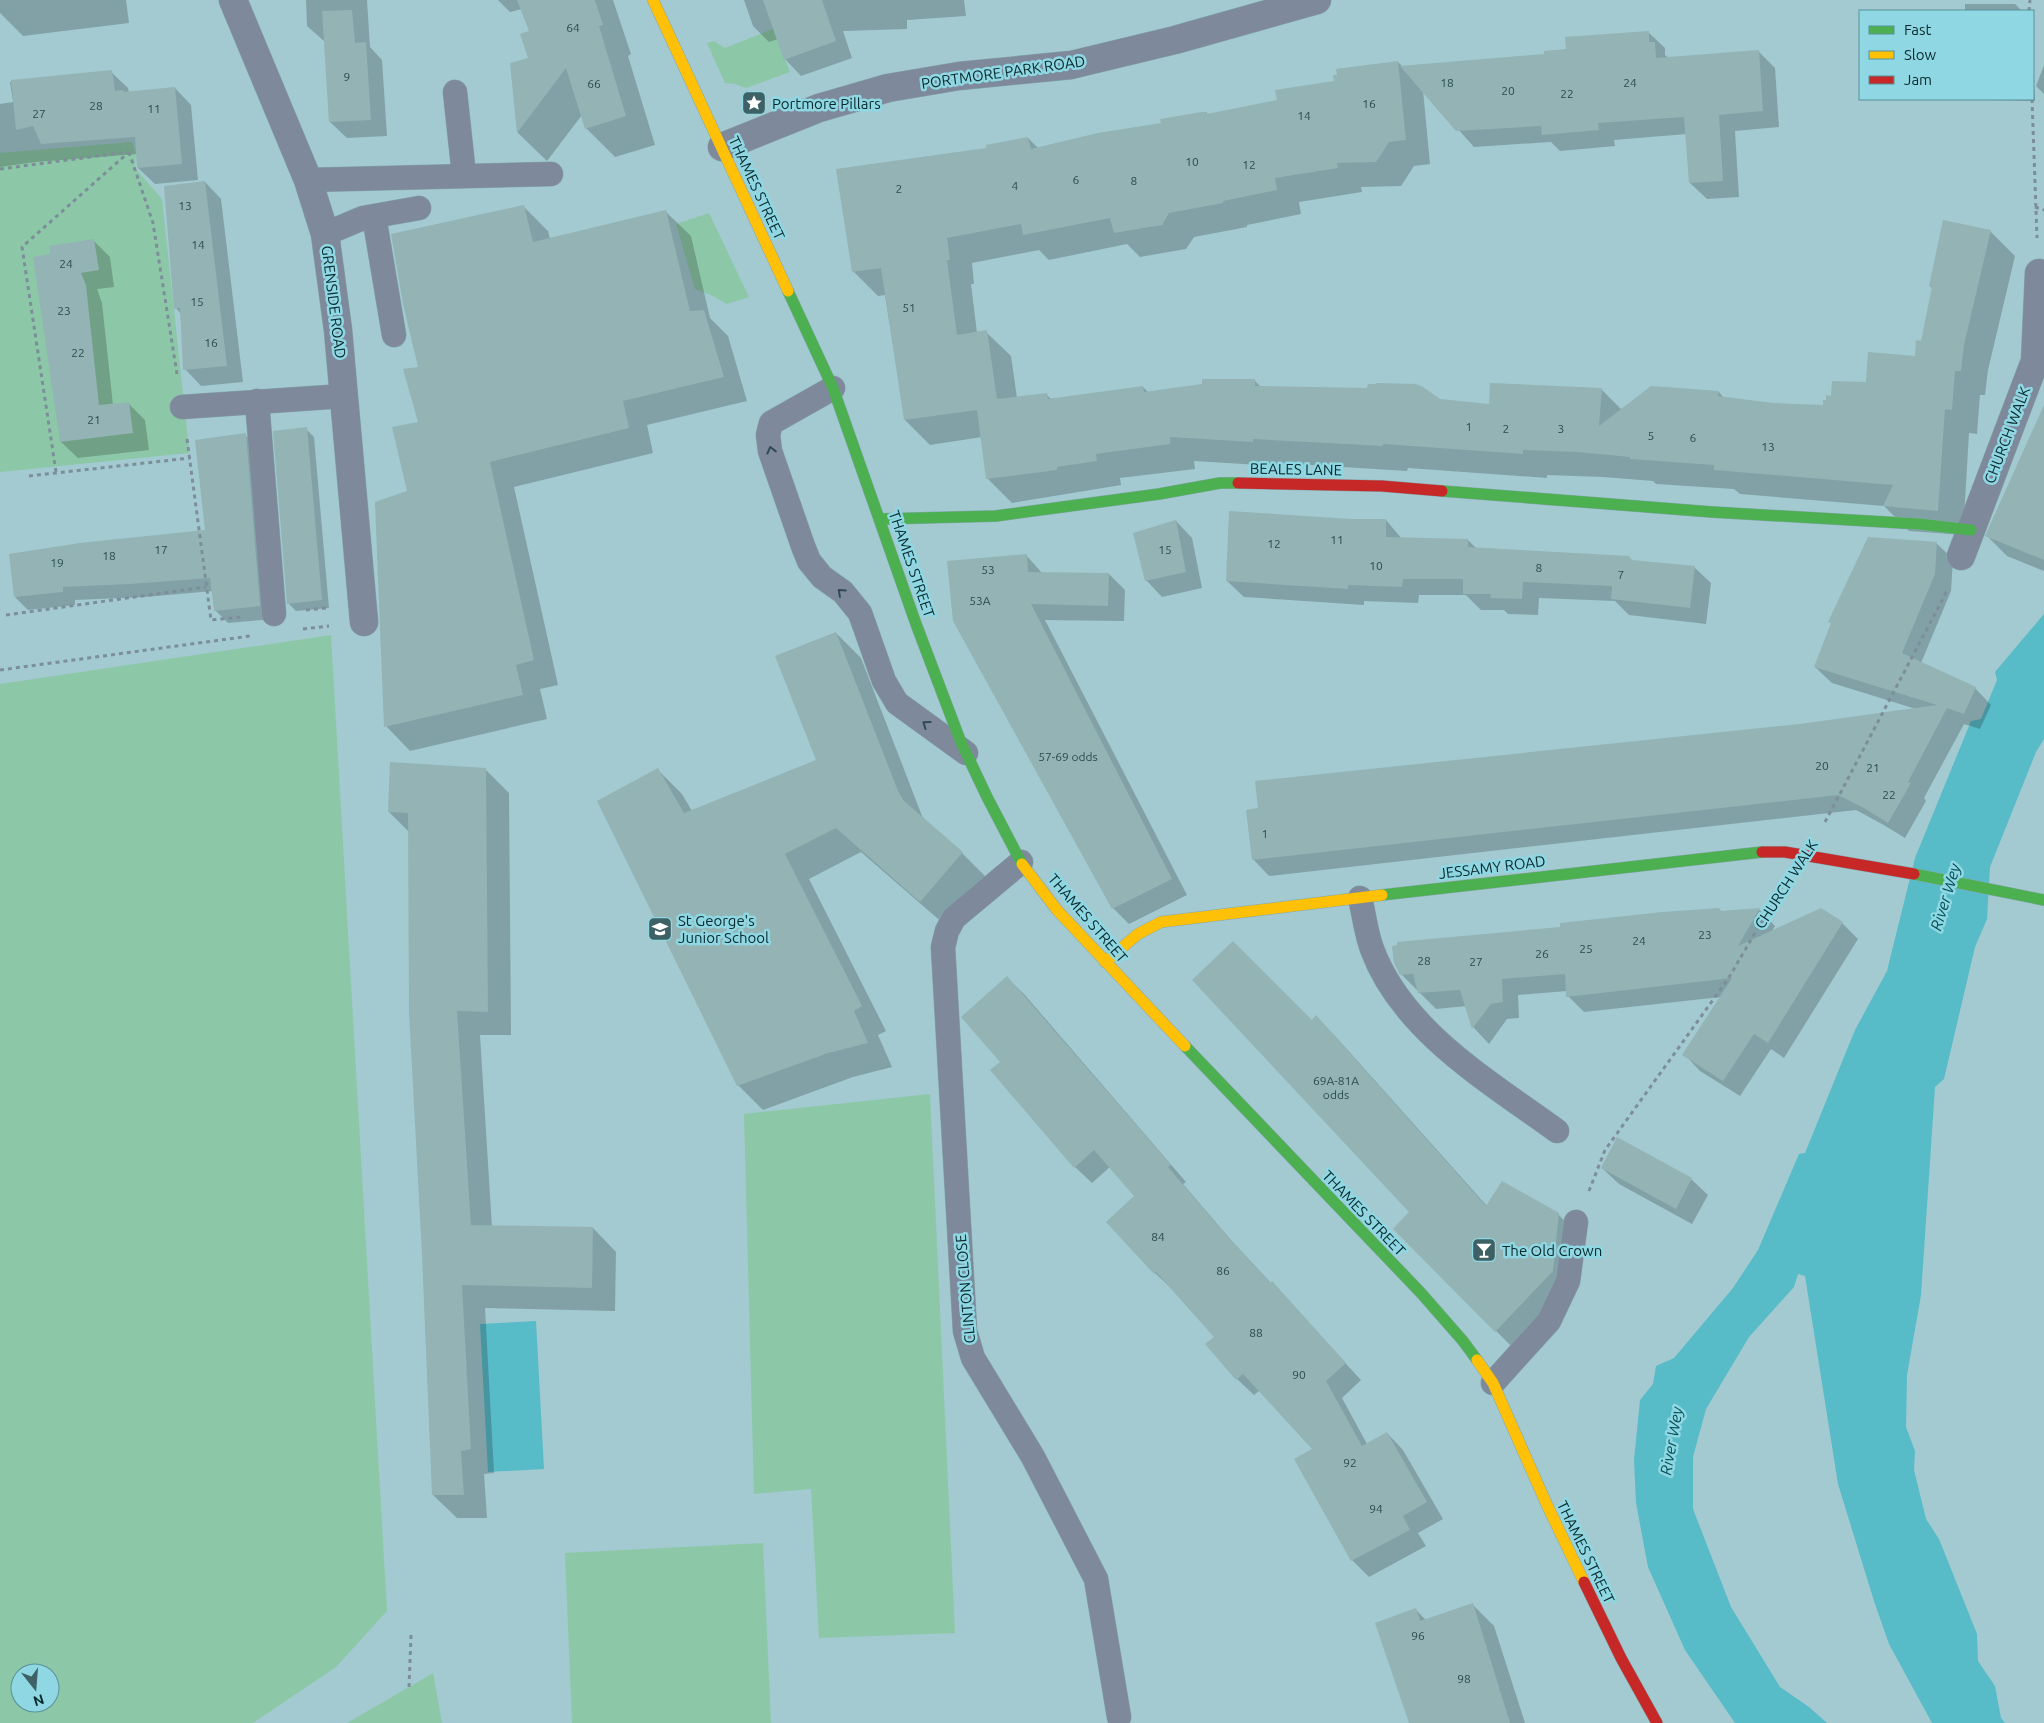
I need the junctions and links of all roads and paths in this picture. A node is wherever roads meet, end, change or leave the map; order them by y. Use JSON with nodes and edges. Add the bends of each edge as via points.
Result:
{"nodes":[{"id":1,"x":233,"y":0,"type":"edge"},
{"id":2,"x":653,"y":0,"type":"edge"},
{"id":3,"x":1317,"y":0,"type":"edge"},
{"id":4,"x":454,"y":92,"type":"dead end"},
{"id":5,"x":2032,"y":100,"type":"edge"},
{"id":6,"x":722,"y":147,"type":"junction"},
{"id":7,"x":129,"y":152,"type":"junction"},
{"id":8,"x":0,"y":169,"type":"edge"},
{"id":9,"x":552,"y":174,"type":"dead end"},
{"id":10,"x":464,"y":176,"type":"junction"},
{"id":11,"x":308,"y":180,"type":"junction"},
{"id":12,"x":2035,"y":207,"type":"junction"},
{"id":13,"x":419,"y":208,"type":"dead end"},
{"id":14,"x":2044,"y":210,"type":"edge"},
{"id":15,"x":374,"y":216,"type":"junction"},
{"id":16,"x":325,"y":234,"type":"junction"},
{"id":17,"x":2039,"y":273,"type":"joint"},
{"id":18,"x":394,"y":335,"type":"dead end"},
{"id":19,"x":2040,"y":363,"type":"edge"},
{"id":20,"x":834,"y":388,"type":"junction"},
{"id":21,"x":344,"y":396,"type":"junction"},
{"id":22,"x":256,"y":401,"type":"junction"},
{"id":23,"x":182,"y":407,"type":"junction"},
{"id":24,"x":190,"y":458,"type":"junction"},
{"id":25,"x":56,"y":472,"type":"junction"},
{"id":26,"x":29,"y":476,"type":"dead end"},
{"id":27,"x":880,"y":519,"type":"junction"},
{"id":28,"x":1971,"y":530,"type":"junction"},
{"id":29,"x":1961,"y":556,"type":"joint"},
{"id":30,"x":206,"y":587,"type":"junction"},
{"id":31,"x":274,"y":614,"type":"dead end"},
{"id":32,"x":6,"y":615,"type":"dead end"},
{"id":33,"x":211,"y":620,"type":"dead end"},
{"id":34,"x":364,"y":622,"type":"joint"},
{"id":35,"x":302,"y":629,"type":"dead end"},
{"id":36,"x":253,"y":635,"type":"dead end"},
{"id":37,"x":0,"y":670,"type":"edge"},
{"id":38,"x":966,"y":753,"type":"junction"},
{"id":39,"x":1807,"y":855,"type":"junction"},
{"id":40,"x":1021,"y":862,"type":"junction"},
{"id":41,"x":1360,"y":898,"type":"junction"},
{"id":42,"x":2044,"y":900,"type":"edge"},
{"id":43,"x":1105,"y":962,"type":"junction"},
{"id":44,"x":1557,"y":1131,"type":"dead end"},
{"id":45,"x":1576,"y":1222,"type":"joint"},
{"id":46,"x":1493,"y":1383,"type":"junction"},
{"id":47,"x":411,"y":1635,"type":"dead end"},
{"id":48,"x":409,"y":1687,"type":"dead end"},
{"id":49,"x":1120,"y":1716,"type":"dead end"},
{"id":50,"x":1657,"y":1723,"type":"edge"}],
"edges":[{"from":1,"to":11,"type":"street","name":"GRENSIDE ROAD"},
{"from":2,"to":6,"type":"street","name":"THAMES STREET"},
{"from":3,"to":6,"type":"street","name":"PORTMORE PARK ROAD","via":[[1072,65],[959,76],[888,88],[819,108]]},
{"from":4,"to":10,"type":"lane"},
{"from":5,"to":12,"type":"path"},
{"from":6,"to":20,"type":"street","name":"THAMES STREET"},
{"from":7,"to":8,"type":"path"},
{"from":7,"to":23,"type":"path","via":[[153,223]]},
{"from":7,"to":25,"type":"path","via":[[22,247]]},
{"from":9,"to":10,"type":"lane"},
{"from":10,"to":11,"type":"lane"},
{"from":11,"to":16,"type":"street","name":"GRENSIDE ROAD"},
{"from":12,"to":14,"type":"path"},
{"from":12,"to":17,"type":"path"},
{"from":13,"to":15,"type":"lane"},
{"from":15,"to":16,"type":"lane"},
{"from":15,"to":18,"type":"lane"},
{"from":16,"to":21,"type":"street","name":"GRENSIDE ROAD"},
{"from":17,"to":19,"type":"street","name":"CHURCH WALK"},
{"from":19,"to":28,"type":"street","name":"CHURCH WALK"},
{"from":20,"to":27,"type":"street","name":"THAMES STREET"},
{"from":38,"to":20,"type":"lane","one_way":true,"via":[[898,703],[884,681],[860,613],[843,592],[822,577],[809,561],[803,546],[770,451],[768,435],[771,423]]},
{"from":21,"to":22,"type":"lane"},
{"from":21,"to":34,"type":"street","name":"GRENSIDE ROAD"},
{"from":22,"to":23,"type":"lane"},
{"from":22,"to":31,"type":"lane"},
{"from":23,"to":24,"type":"path"},
{"from":24,"to":25,"type":"path"},
{"from":24,"to":30,"type":"path"},
{"from":25,"to":26,"type":"path"},
{"from":27,"to":28,"type":"street","name":"BEALES LANE","via":[[996,516],[1220,483],[1382,486]]},
{"from":27,"to":38,"type":"street","name":"THAMES STREET"},
{"from":28,"to":29,"type":"street","name":"CHURCH WALK"},
{"from":29,"to":39,"type":"path","name":"CHURCH WALK","via":[[1952,582]]},
{"from":30,"to":32,"type":"path"},
{"from":30,"to":33,"type":"path"},
{"from":34,"to":35,"type":"path"},
{"from":36,"to":37,"type":"path"},
{"from":38,"to":40,"type":"street","name":"THAMES STREET"},
{"from":39,"to":41,"type":"street","name":"JESSAMY ROAD","via":[[1753,852]]},
{"from":39,"to":42,"type":"street","name":"JESSAMY ROAD"},
{"from":39,"to":45,"type":"path","name":"CHURCH WALK","via":[[1782,887],[1728,979],[1605,1150]]},
{"from":40,"to":43,"type":"street","name":"THAMES STREET","via":[[1057,910]]},
{"from":40,"to":49,"type":"lane","name":"CLINTON CLOSE","via":[[954,918],[943,947],[966,1331],[973,1358],[1032,1457],[1096,1579]]},
{"from":41,"to":43,"type":"street","name":"JESSAMY ROAD","via":[[1161,922],[1130,938]]},
{"from":41,"to":44,"type":"lane","via":[[1372,949],[1391,985],[1417,1019],[1453,1055]]},
{"from":43,"to":46,"type":"street","name":"THAMES STREET","via":[[1421,1294],[1463,1341]]},
{"from":45,"to":46,"type":"lane","via":[[1568,1281],[1549,1321]]},
{"from":46,"to":50,"type":"street","name":"THAMES STREET","via":[[1616,1649]]},
{"from":47,"to":48,"type":"path"}]}
